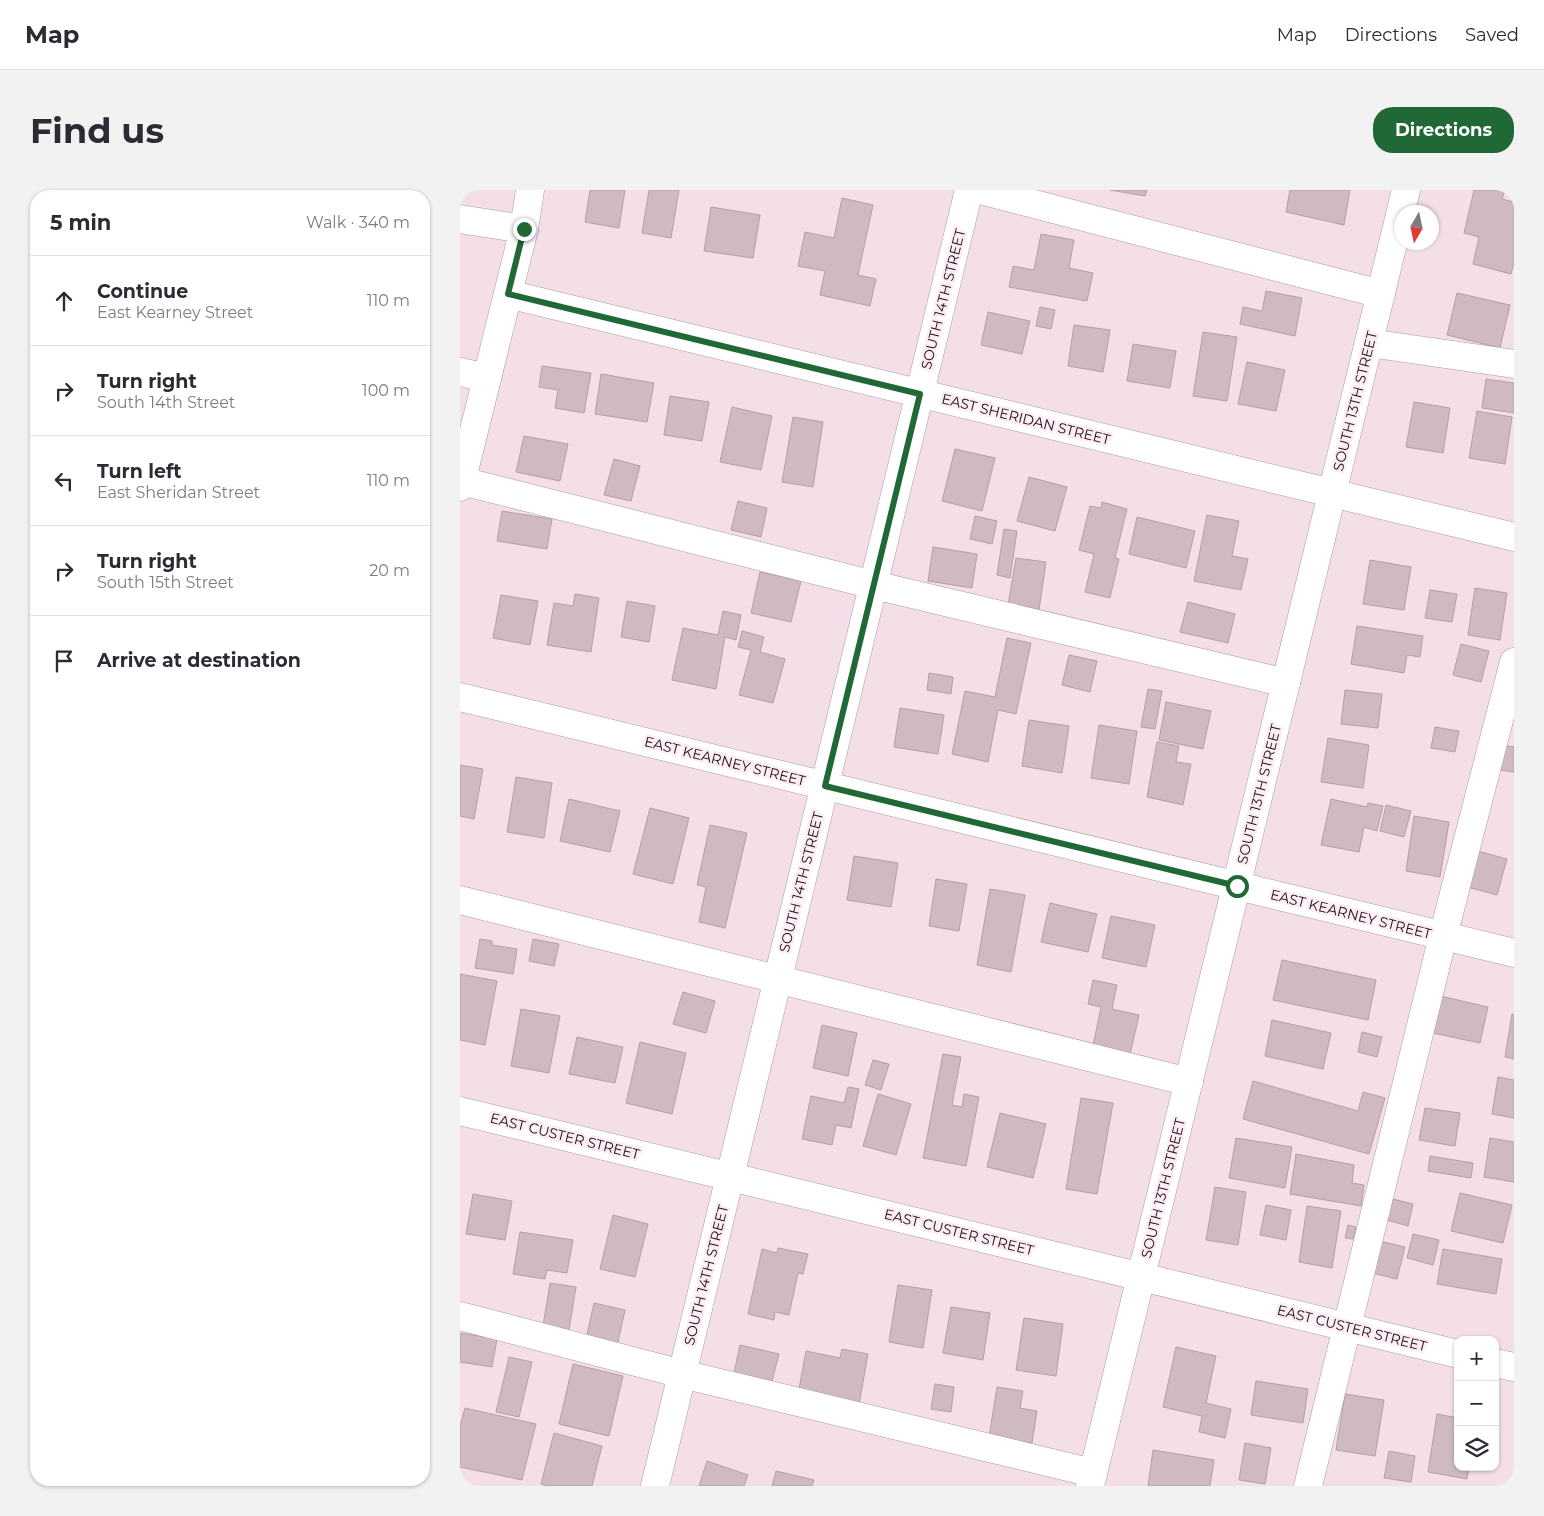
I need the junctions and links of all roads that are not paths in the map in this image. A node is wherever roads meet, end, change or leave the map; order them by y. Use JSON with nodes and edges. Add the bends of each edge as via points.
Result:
{"nodes":[{"id":1,"x":530,"y":190,"type":"edge"},
{"id":2,"x":969,"y":190,"type":"edge"},
{"id":3,"x":980,"y":190,"type":"edge"},
{"id":4,"x":1406,"y":190,"type":"edge"},
{"id":5,"x":460,"y":219,"type":"edge"},
{"id":6,"x":524,"y":229,"type":"junction"},
{"id":7,"x":508,"y":294,"type":"junction"},
{"id":8,"x":1381,"y":294,"type":"junction"},
{"id":9,"x":1369,"y":343,"type":"junction"},
{"id":10,"x":1514,"y":364,"type":"edge"},
{"id":11,"x":460,"y":372,"type":"edge"},
{"id":12,"x":487,"y":378,"type":"junction"},
{"id":13,"x":920,"y":394,"type":"junction"},
{"id":14,"x":461,"y":484,"type":"edge"},
{"id":15,"x":1332,"y":494,"type":"junction"},
{"id":16,"x":1514,"y":537,"type":"edge"},
{"id":17,"x":874,"y":585,"type":"junction"},
{"id":18,"x":1514,"y":662,"type":"edge"},
{"id":19,"x":1286,"y":683,"type":"junction"},
{"id":20,"x":460,"y":697,"type":"edge"},
{"id":21,"x":825,"y":786,"type":"junction"},
{"id":22,"x":1237,"y":886,"type":"junction"},
{"id":23,"x":460,"y":900,"type":"edge"},
{"id":24,"x":1443,"y":936,"type":"junction"},
{"id":25,"x":1514,"y":953,"type":"edge"},
{"id":26,"x":778,"y":978,"type":"junction"},
{"id":27,"x":1189,"y":1082,"type":"junction"},
{"id":28,"x":460,"y":1111,"type":"edge"},
{"id":29,"x":730,"y":1176,"type":"junction"},
{"id":30,"x":1141,"y":1276,"type":"junction"},
{"id":31,"x":460,"y":1316,"type":"edge"},
{"id":32,"x":1348,"y":1327,"type":"junction"},
{"id":33,"x":1454,"y":1353,"type":"edge"},
{"id":34,"x":1499,"y":1364,"type":"edge"},
{"id":35,"x":1514,"y":1367,"type":"edge"},
{"id":36,"x":682,"y":1374,"type":"junction"},
{"id":37,"x":1091,"y":1480,"type":"edge"},
{"id":38,"x":655,"y":1486,"type":"edge"},
{"id":39,"x":1308,"y":1486,"type":"edge"}],
"edges":[{"from":1,"to":6,"type":"street"},
{"from":2,"to":13,"type":"street","name":"SOUTH 14TH STREET"},
{"from":3,"to":8,"type":"street"},
{"from":4,"to":8,"type":"street","name":"SOUTH 13TH STREET"},
{"from":5,"to":6,"type":"street"},
{"from":6,"to":7,"type":"street"},
{"from":7,"to":12,"type":"street"},
{"from":7,"to":13,"type":"street","name":"EAST SHERIDAN STREET"},
{"from":8,"to":9,"type":"street","name":"SOUTH 13TH STREET"},
{"from":9,"to":10,"type":"street"},
{"from":9,"to":15,"type":"street","name":"SOUTH 13TH STREET"},
{"from":11,"to":12,"type":"street"},
{"from":12,"to":14,"type":"street"},
{"from":13,"to":15,"type":"street","name":"EAST SHERIDAN STREET"},
{"from":13,"to":17,"type":"street","name":"SOUTH 14TH STREET"},
{"from":14,"to":17,"type":"street"},
{"from":15,"to":16,"type":"street","name":"EAST SHERIDAN STREET"},
{"from":15,"to":19,"type":"street","name":"SOUTH 13TH STREET"},
{"from":17,"to":19,"type":"street"},
{"from":17,"to":21,"type":"street","name":"SOUTH 14TH STREET"},
{"from":18,"to":24,"type":"street"},
{"from":19,"to":22,"type":"street","name":"SOUTH 13TH STREET"},
{"from":20,"to":21,"type":"street","name":"EAST KEARNEY STREET"},
{"from":21,"to":22,"type":"street","name":"EAST KEARNEY STREET"},
{"from":21,"to":26,"type":"street","name":"SOUTH 14TH STREET"},
{"from":22,"to":24,"type":"street","name":"EAST KEARNEY STREET"},
{"from":22,"to":27,"type":"street","name":"SOUTH 13TH STREET"},
{"from":23,"to":26,"type":"street"},
{"from":24,"to":25,"type":"street","name":"EAST KEARNEY STREET"},
{"from":24,"to":32,"type":"street"},
{"from":26,"to":27,"type":"street"},
{"from":26,"to":29,"type":"street","name":"SOUTH 14TH STREET"},
{"from":27,"to":30,"type":"street","name":"SOUTH 13TH STREET"},
{"from":28,"to":29,"type":"street","name":"EAST CUSTER STREET"},
{"from":29,"to":30,"type":"street","name":"EAST CUSTER STREET"},
{"from":29,"to":36,"type":"street","name":"SOUTH 14TH STREET"},
{"from":30,"to":32,"type":"street","name":"EAST CUSTER STREET"},
{"from":30,"to":37,"type":"street","name":"SOUTH 13TH STREET"},
{"from":31,"to":36,"type":"street"},
{"from":32,"to":33,"type":"street","name":"EAST CUSTER STREET"},
{"from":32,"to":39,"type":"street"},
{"from":34,"to":35,"type":"street"},
{"from":36,"to":37,"type":"street"},
{"from":36,"to":38,"type":"street","name":"SOUTH 14TH STREET"}]}
